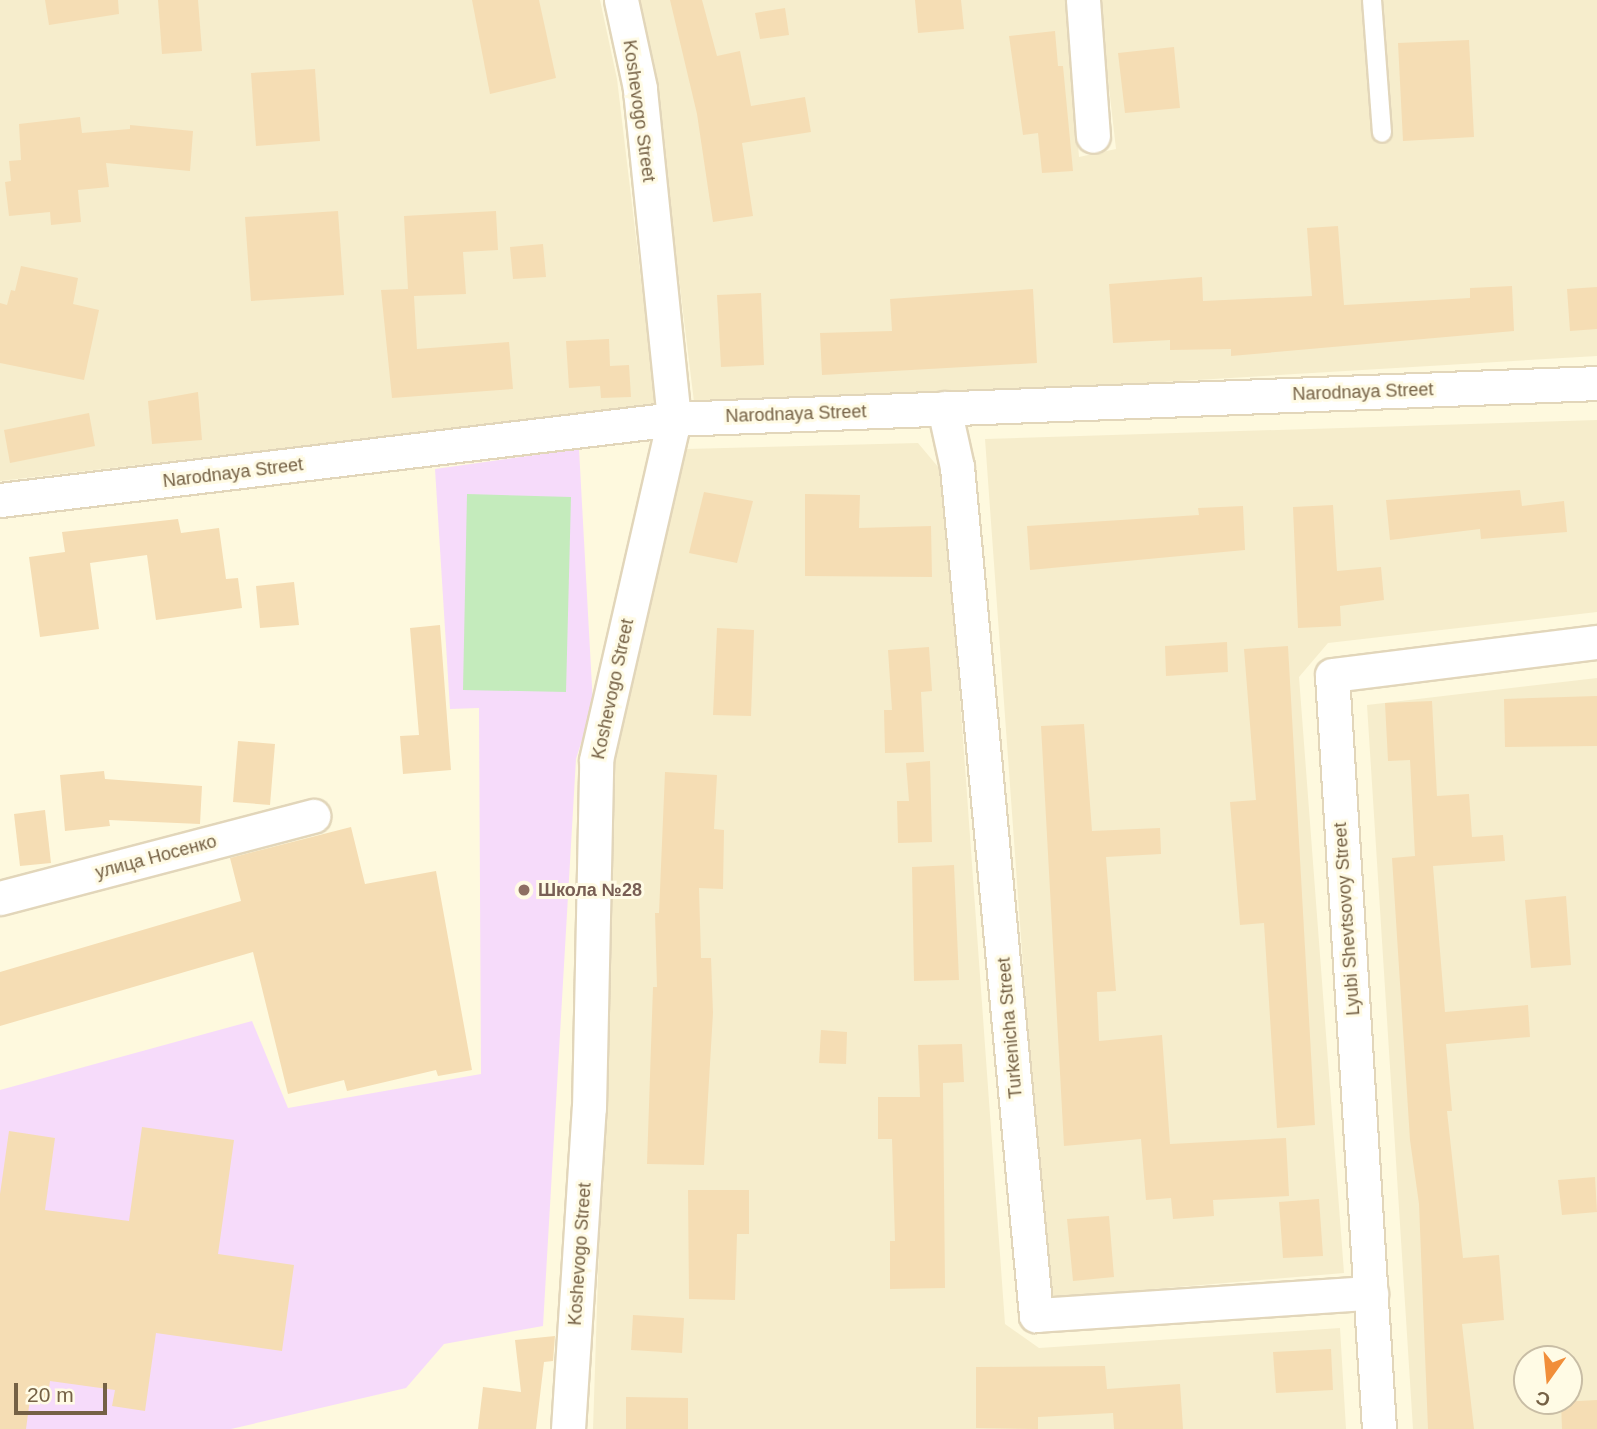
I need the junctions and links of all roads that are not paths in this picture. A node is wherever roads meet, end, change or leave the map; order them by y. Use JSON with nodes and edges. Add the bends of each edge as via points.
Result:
{"nodes":[{"id":1,"x":621,"y":0,"type":"edge"},
{"id":2,"x":1083,"y":0,"type":"edge"},
{"id":3,"x":1372,"y":0,"type":"edge"},
{"id":4,"x":1382,"y":133,"type":"dead end"},
{"id":5,"x":1093,"y":136,"type":"dead end"},
{"id":6,"x":1597,"y":383,"type":"edge"},
{"id":7,"x":944,"y":408,"type":"junction"},
{"id":8,"x":674,"y":419,"type":"junction"},
{"id":9,"x":0,"y":500,"type":"edge"},
{"id":10,"x":1597,"y":642,"type":"edge"},
{"id":11,"x":313,"y":816,"type":"dead end"},
{"id":12,"x":0,"y":898,"type":"edge"},
{"id":13,"x":1371,"y":1293,"type":"junction"},
{"id":14,"x":568,"y":1429,"type":"edge"},
{"id":15,"x":1380,"y":1429,"type":"edge"}],
"edges":[{"from":1,"to":8,"type":"street","name":"Koshevogo Street","via":[[640,88]]},
{"from":2,"to":5,"type":"street"},
{"from":3,"to":4,"type":"lane"},
{"from":6,"to":7,"type":"street","name":"Narodnaya Street"},
{"from":7,"to":8,"type":"street","name":"Narodnaya Street"},
{"from":7,"to":13,"type":"street","name":"Turkenicha Street","via":[[957,467],[1036,1315]]},
{"from":8,"to":9,"type":"street","name":"Narodnaya Street"},
{"from":8,"to":14,"type":"street","name":"Koshevogo Street","via":[[596,760],[589,1108]]},
{"from":10,"to":13,"type":"street","name":"Lyubi Shevtsovoy Street","via":[[1332,675]]},
{"from":11,"to":12,"type":"street","name":"улица Носенко"},
{"from":13,"to":15,"type":"street","name":"Lyubi Shevtsovoy Street"}]}
